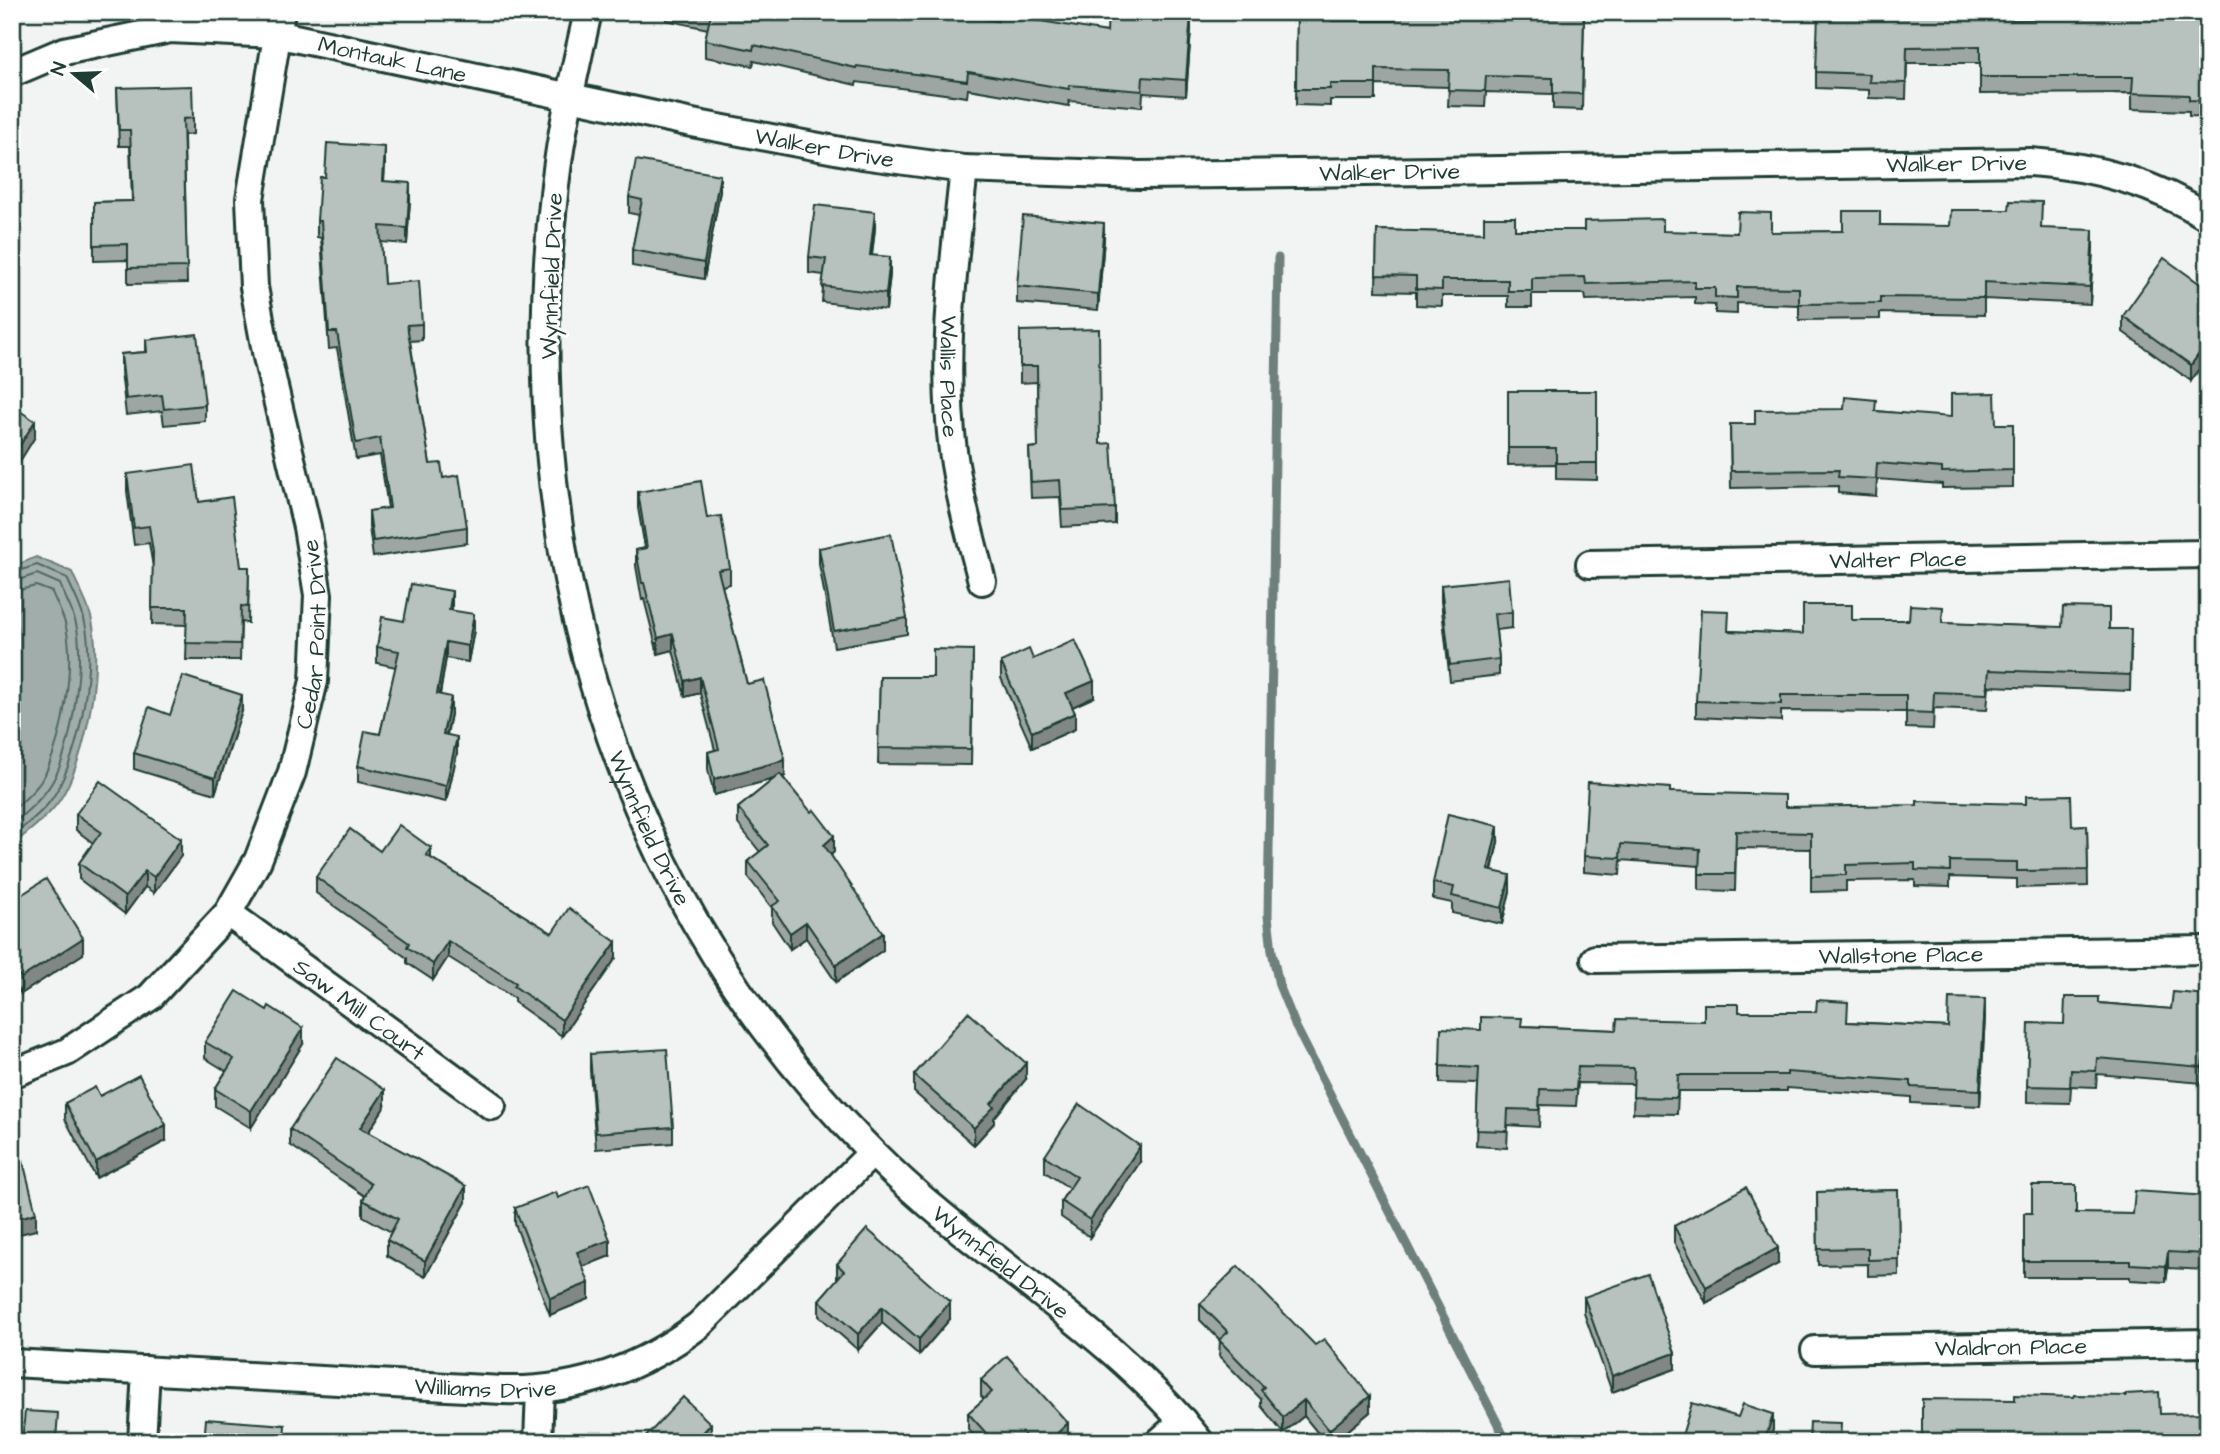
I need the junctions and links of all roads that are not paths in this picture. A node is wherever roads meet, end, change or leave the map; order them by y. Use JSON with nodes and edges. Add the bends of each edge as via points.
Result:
{"nodes":[{"id":1,"x":588,"y":12,"type":"edge"},
{"id":2,"x":279,"y":23,"type":"edge"},
{"id":3,"x":12,"y":73,"type":"edge"},
{"id":4,"x":569,"y":97,"type":"junction"},
{"id":5,"x":964,"y":169,"type":"junction"},
{"id":6,"x":2208,"y":217,"type":"edge"},
{"id":7,"x":2208,"y":554,"type":"edge"},
{"id":8,"x":1590,"y":564,"type":"dead end"},
{"id":9,"x":982,"y":581,"type":"dead end"},
{"id":10,"x":228,"y":913,"type":"junction"},
{"id":11,"x":2208,"y":950,"type":"edge"},
{"id":12,"x":1595,"y":959,"type":"dead end"},
{"id":13,"x":12,"y":1074,"type":"edge"},
{"id":14,"x":492,"y":1106,"type":"dead end"},
{"id":15,"x":872,"y":1153,"type":"junction"},
{"id":16,"x":2208,"y":1343,"type":"edge"},
{"id":17,"x":1815,"y":1350,"type":"dead end"},
{"id":18,"x":12,"y":1363,"type":"edge"},
{"id":19,"x":146,"y":1370,"type":"junction"},
{"id":20,"x":540,"y":1390,"type":"junction"},
{"id":21,"x":1183,"y":1421,"type":"junction"},
{"id":22,"x":142,"y":1442,"type":"edge"},
{"id":23,"x":538,"y":1442,"type":"edge"},
{"id":24,"x":1159,"y":1442,"type":"edge"},
{"id":25,"x":1200,"y":1442,"type":"edge"}],
"edges":[{"from":1,"to":4,"type":"street","name":"Wynnfield Drive"},
{"from":2,"to":3,"type":"street","name":"Montauk Lane","via":[[170,29],[64,51]]},
{"from":2,"to":4,"type":"street","name":"Montauk Lane"},
{"from":2,"to":10,"type":"street","name":"Cedar Point Drive","via":[[250,199],[254,287],[318,595],[314,681],[292,772],[258,860]]},
{"from":4,"to":5,"type":"street","name":"Walker Drive","via":[[765,138]]},
{"from":4,"to":15,"type":"street","name":"Wynnfield Drive","via":[[551,233],[548,403],[561,548],[587,661],[632,793],[708,943],[795,1066]]},
{"from":5,"to":6,"type":"street","name":"Walker Drive","via":[[1216,174],[2030,162],[2082,167],[2132,180]]},
{"from":5,"to":9,"type":"street","name":"Wallis Place","via":[[949,321],[949,398],[953,450]]},
{"from":7,"to":8,"type":"street","name":"Walter Place"},
{"from":10,"to":13,"type":"street","name":"Cedar Point Drive","via":[[150,997],[67,1052]]},
{"from":10,"to":14,"type":"street","name":"Saw Mill Court"},
{"from":11,"to":12,"type":"street","name":"Wallstone Place"},
{"from":15,"to":20,"type":"street","name":"Williams Drive","via":[[685,1336],[620,1370]]},
{"from":15,"to":21,"type":"street","name":"Wynnfield Drive","via":[[941,1216],[1088,1329]]},
{"from":16,"to":17,"type":"street","name":"Waldron Place"},
{"from":18,"to":19,"type":"street","name":"Williams Drive"},
{"from":19,"to":20,"type":"street","name":"Williams Drive"},
{"from":19,"to":22,"type":"street"},
{"from":20,"to":23,"type":"street"},
{"from":21,"to":24,"type":"street"},
{"from":21,"to":25,"type":"street","name":"Wynnfield Drive"}]}
